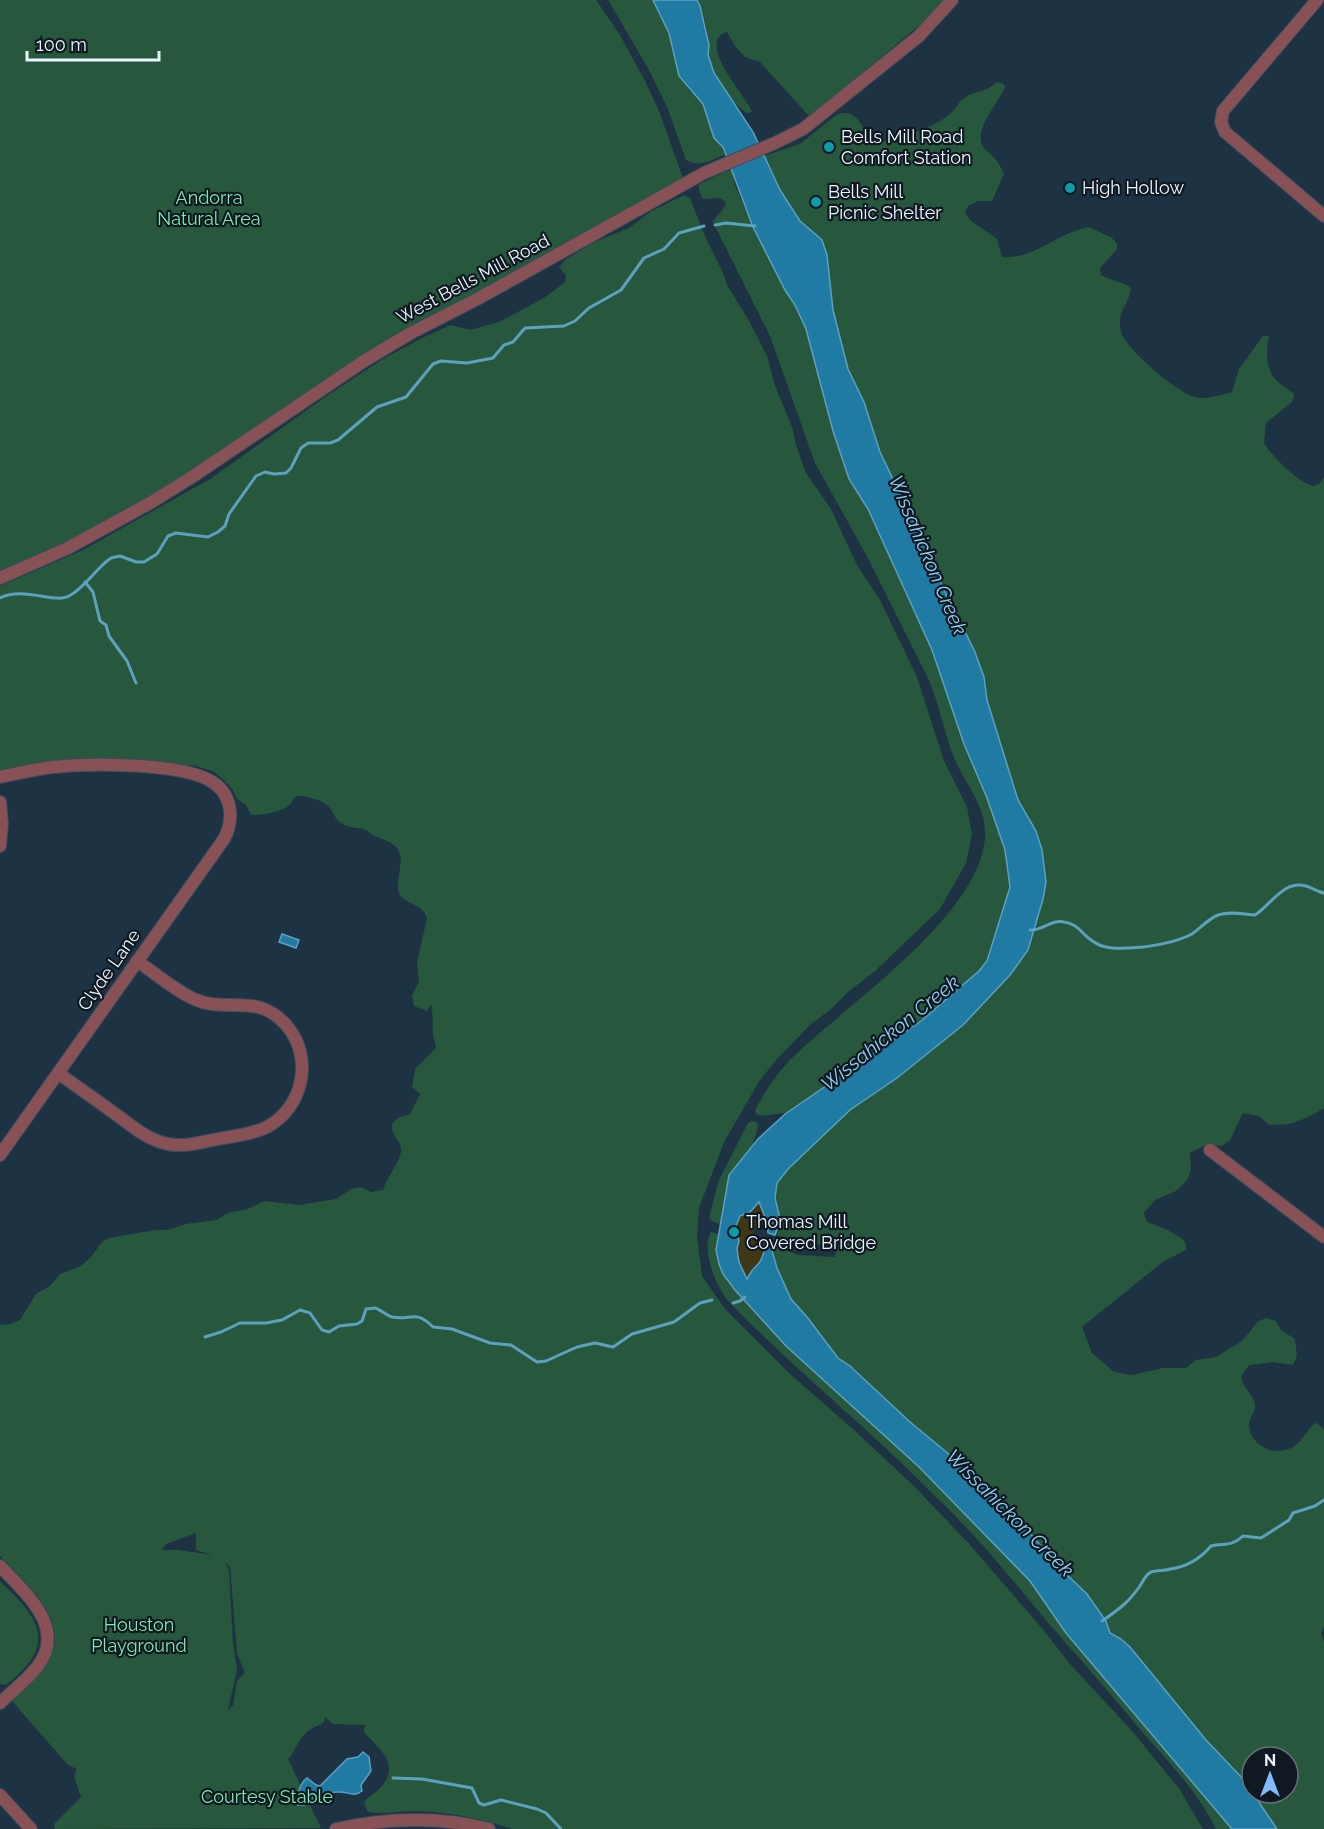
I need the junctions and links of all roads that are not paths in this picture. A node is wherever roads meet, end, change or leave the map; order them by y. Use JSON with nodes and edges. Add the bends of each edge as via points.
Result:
{"nodes":[{"id":1,"x":952,"y":0,"type":"edge"},
{"id":2,"x":1317,"y":0,"type":"edge"},
{"id":3,"x":1324,"y":216,"type":"edge"},
{"id":4,"x":0,"y":578,"type":"edge"},
{"id":5,"x":0,"y":777,"type":"edge"},
{"id":6,"x":0,"y":802,"type":"edge"},
{"id":7,"x":0,"y":846,"type":"edge"},
{"id":8,"x":137,"y":960,"type":"junction"},
{"id":9,"x":58,"y":1073,"type":"junction"},
{"id":10,"x":1210,"y":1150,"type":"dead end"},
{"id":11,"x":0,"y":1155,"type":"edge"},
{"id":12,"x":1324,"y":1237,"type":"edge"},
{"id":13,"x":0,"y":1566,"type":"edge"},
{"id":14,"x":0,"y":1702,"type":"edge"},
{"id":15,"x":0,"y":1795,"type":"edge"},
{"id":16,"x":31,"y":1829,"type":"edge"},
{"id":17,"x":336,"y":1829,"type":"edge"},
{"id":18,"x":489,"y":1829,"type":"edge"}],
"edges":[{"from":1,"to":4,"type":"street","name":"West Bells Mill Road","via":[[919,36],[803,129],[715,167],[396,341],[131,514]]},
{"from":2,"to":3,"type":"street","via":[[1223,111],[1221,122],[1225,132]]},
{"from":5,"to":8,"type":"street","name":"Clyde Lane","via":[[44,768],[111,765],[186,773],[218,785],[228,799],[231,819],[224,839]]},
{"from":6,"to":7,"type":"street"},
{"from":8,"to":9,"type":"street","name":"Clyde Lane"},
{"from":8,"to":9,"type":"street","via":[[194,999],[254,1006],[283,1022],[292,1033],[302,1065],[296,1098],[287,1111],[274,1123],[252,1132],[182,1145],[166,1144],[151,1138]]},
{"from":9,"to":11,"type":"street","name":"Clyde Lane"},
{"from":10,"to":12,"type":"street"},
{"from":13,"to":14,"type":"street","via":[[40,1611],[47,1642],[39,1666]]},
{"from":15,"to":16,"type":"street"},
{"from":17,"to":18,"type":"street","via":[[418,1820]]}]}
